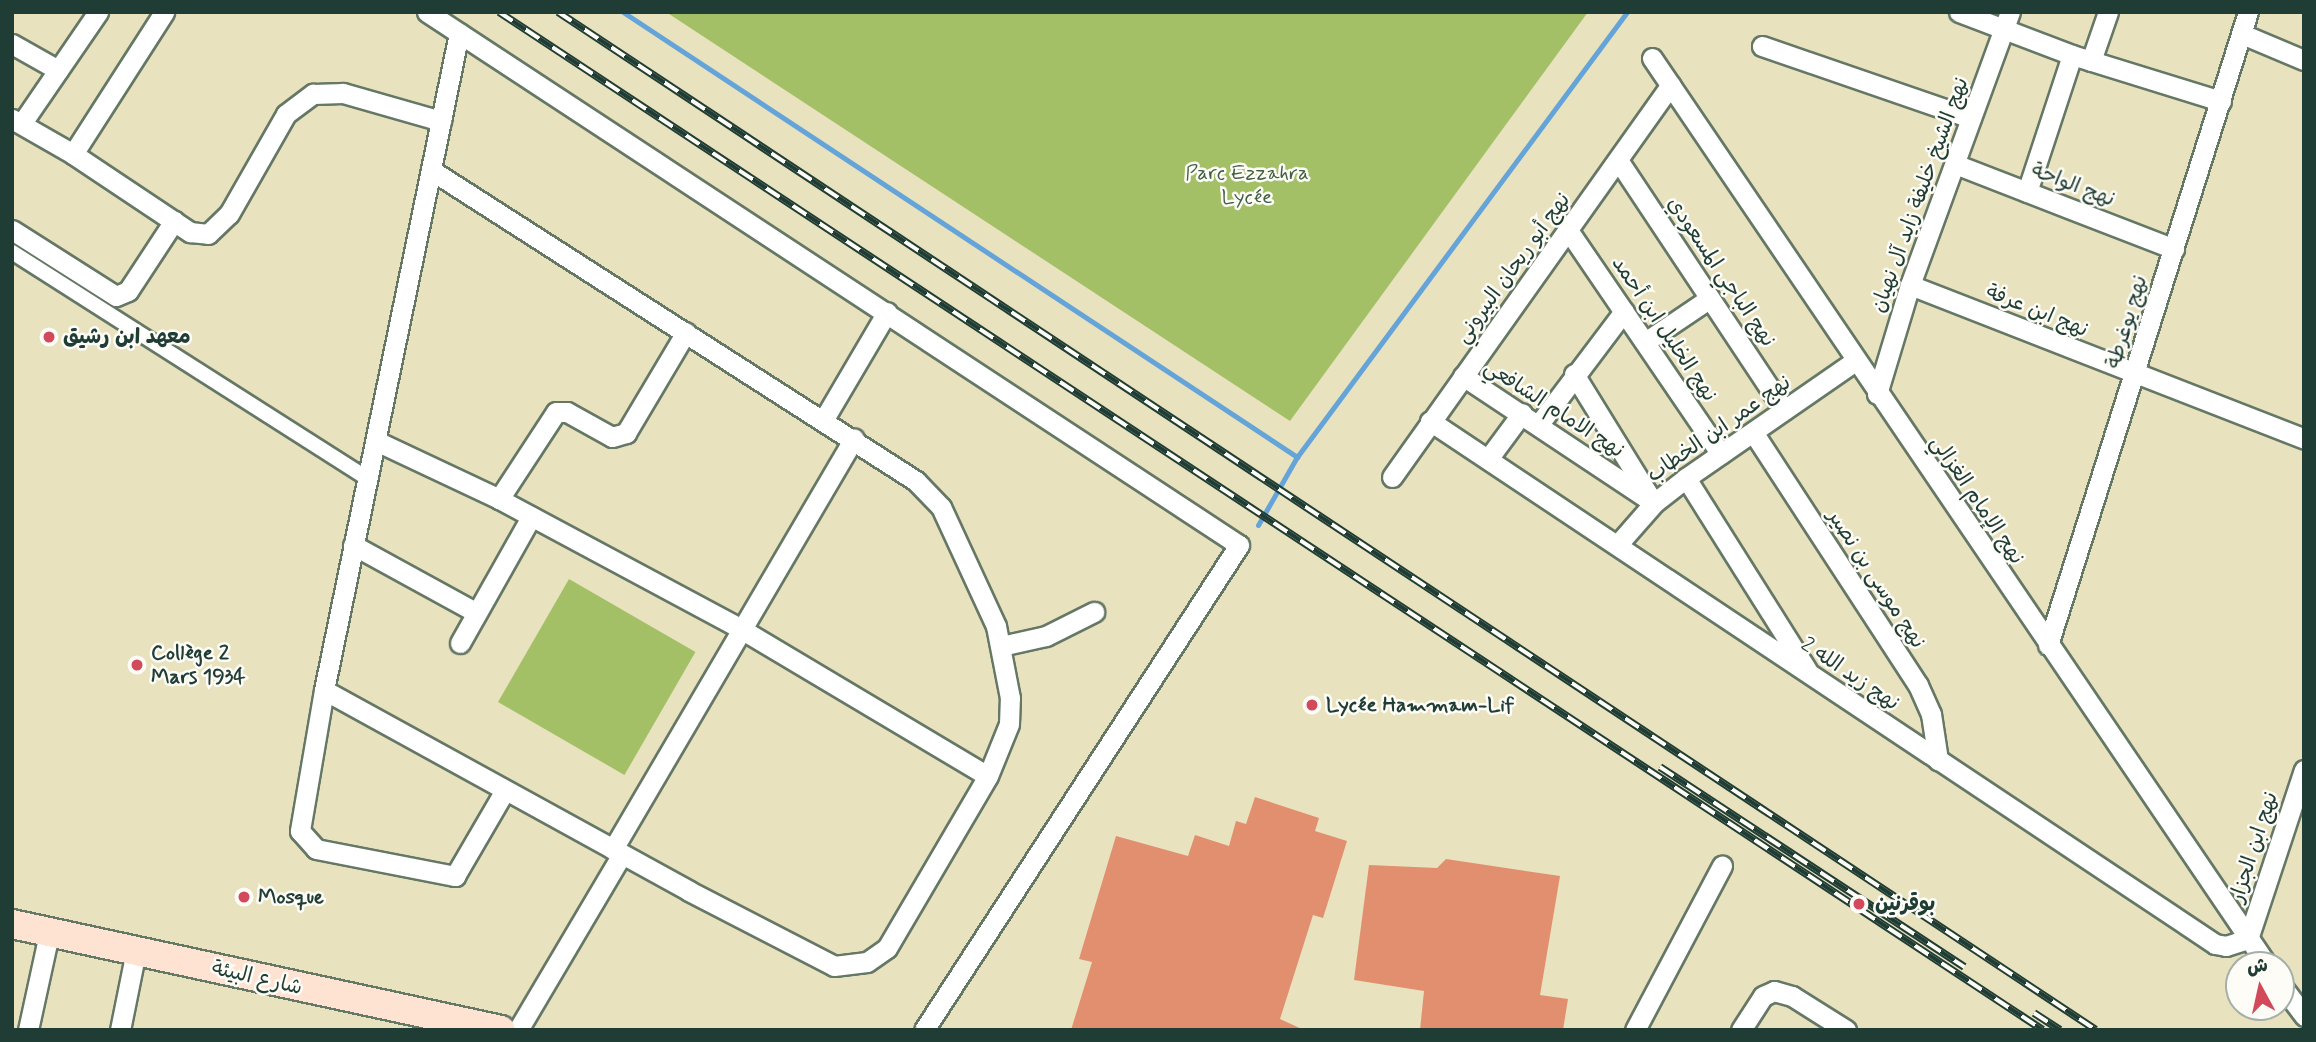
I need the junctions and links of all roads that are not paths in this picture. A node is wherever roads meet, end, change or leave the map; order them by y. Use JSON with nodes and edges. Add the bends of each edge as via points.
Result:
{"nodes":[{"id":1,"x":98,"y":12,"type":"edge"},
{"id":2,"x":427,"y":12,"type":"edge"},
{"id":3,"x":1959,"y":12,"type":"edge"},
{"id":4,"x":2108,"y":12,"type":"edge"},
{"id":5,"x":2248,"y":12,"type":"edge"},
{"id":6,"x":160,"y":14,"type":"edge"},
{"id":7,"x":2007,"y":20,"type":"edge"},
{"id":8,"x":459,"y":33,"type":"junction"},
{"id":9,"x":2242,"y":34,"type":"junction"},
{"id":10,"x":12,"y":44,"type":"edge"},
{"id":11,"x":1762,"y":46,"type":"dead end"},
{"id":12,"x":1652,"y":58,"type":"dead end"},
{"id":13,"x":2082,"y":58,"type":"junction"},
{"id":14,"x":2304,"y":60,"type":"edge"},
{"id":15,"x":58,"y":70,"type":"junction"},
{"id":16,"x":1671,"y":86,"type":"junction"},
{"id":17,"x":2221,"y":101,"type":"junction"},
{"id":18,"x":1971,"y":118,"type":"junction"},
{"id":19,"x":17,"y":121,"type":"edge"},
{"id":20,"x":441,"y":121,"type":"junction"},
{"id":21,"x":74,"y":154,"type":"junction"},
{"id":22,"x":1618,"y":160,"type":"junction"},
{"id":23,"x":1955,"y":164,"type":"junction"},
{"id":24,"x":431,"y":170,"type":"junction"},
{"id":25,"x":2027,"y":192,"type":"junction"},
{"id":26,"x":174,"y":221,"type":"junction"},
{"id":27,"x":12,"y":230,"type":"edge"},
{"id":28,"x":1568,"y":230,"type":"junction"},
{"id":29,"x":2174,"y":249,"type":"junction"},
{"id":30,"x":12,"y":252,"type":"edge"},
{"id":31,"x":1910,"y":285,"type":"junction"},
{"id":32,"x":1710,"y":298,"type":"junction"},
{"id":33,"x":1623,"y":311,"type":"junction"},
{"id":34,"x":887,"y":312,"type":"junction"},
{"id":35,"x":686,"y":332,"type":"junction"},
{"id":36,"x":1645,"y":342,"type":"junction"},
{"id":37,"x":1855,"y":361,"type":"junction"},
{"id":38,"x":1574,"y":374,"type":"junction"},
{"id":39,"x":2136,"y":374,"type":"junction"},
{"id":40,"x":1463,"y":376,"type":"junction"},
{"id":41,"x":1877,"y":394,"type":"junction"},
{"id":42,"x":1784,"y":410,"type":"junction"},
{"id":43,"x":1522,"y":413,"type":"junction"},
{"id":44,"x":824,"y":419,"type":"junction"},
{"id":45,"x":1430,"y":421,"type":"junction"},
{"id":46,"x":1539,"y":424,"type":"junction"},
{"id":47,"x":1753,"y":432,"type":"junction"},
{"id":48,"x":854,"y":439,"type":"junction"},
{"id":49,"x":2304,"y":439,"type":"edge"},
{"id":50,"x":376,"y":441,"type":"junction"},
{"id":51,"x":1721,"y":454,"type":"junction"},
{"id":52,"x":1488,"y":458,"type":"junction"},
{"id":53,"x":1391,"y":477,"type":"dead end"},
{"id":54,"x":1686,"y":478,"type":"junction"},
{"id":55,"x":368,"y":479,"type":"junction"},
{"id":56,"x":499,"y":499,"type":"junction"},
{"id":57,"x":1654,"y":503,"type":"junction"},
{"id":58,"x":531,"y":517,"type":"junction"},
{"id":59,"x":1619,"y":543,"type":"junction"},
{"id":60,"x":353,"y":545,"type":"junction"},
{"id":61,"x":477,"y":612,"type":"junction"},
{"id":62,"x":1094,"y":612,"type":"dead end"},
{"id":63,"x":741,"y":629,"type":"junction"},
{"id":64,"x":460,"y":643,"type":"dead end"},
{"id":65,"x":2048,"y":645,"type":"junction"},
{"id":66,"x":1001,"y":646,"type":"junction"},
{"id":67,"x":1812,"y":677,"type":"junction"},
{"id":68,"x":324,"y":690,"type":"junction"},
{"id":69,"x":1938,"y":760,"type":"junction"},
{"id":70,"x":2304,"y":770,"type":"edge"},
{"id":71,"x":988,"y":776,"type":"junction"},
{"id":72,"x":505,"y":790,"type":"junction"},
{"id":73,"x":618,"y":851,"type":"junction"},
{"id":74,"x":1722,"y":866,"type":"dead end"},
{"id":75,"x":12,"y":924,"type":"edge"},
{"id":76,"x":50,"y":929,"type":"junction"},
{"id":77,"x":2248,"y":939,"type":"junction"},
{"id":78,"x":136,"y":951,"type":"junction"},
{"id":79,"x":2257,"y":951,"type":"edge"},
{"id":80,"x":28,"y":1030,"type":"edge"},
{"id":81,"x":120,"y":1030,"type":"edge"},
{"id":82,"x":501,"y":1030,"type":"edge"},
{"id":83,"x":518,"y":1030,"type":"edge"},
{"id":84,"x":924,"y":1030,"type":"edge"},
{"id":85,"x":1635,"y":1030,"type":"edge"},
{"id":86,"x":1741,"y":1030,"type":"edge"},
{"id":87,"x":1846,"y":1030,"type":"edge"}],
"edges":[{"from":1,"to":15,"type":"street"},
{"from":2,"to":8,"type":"street"},
{"from":3,"to":7,"type":"street"},
{"from":4,"to":13,"type":"street"},
{"from":5,"to":9,"type":"street","name":"نهج يوغرطة"},
{"from":6,"to":21,"type":"street"},
{"from":7,"to":13,"type":"street"},
{"from":7,"to":18,"type":"street","name":"نهج الشيخ خليفة زايد آل نهيان"},
{"from":8,"to":20,"type":"street"},
{"from":8,"to":34,"type":"street"},
{"from":9,"to":14,"type":"street"},
{"from":9,"to":17,"type":"street","name":"نهج يوغرطة"},
{"from":10,"to":15,"type":"street"},
{"from":11,"to":18,"type":"street"},
{"from":12,"to":16,"type":"street","name":"نهج الإمام الغزالي"},
{"from":13,"to":17,"type":"street"},
{"from":13,"to":25,"type":"street"},
{"from":15,"to":19,"type":"street"},
{"from":16,"to":22,"type":"street","name":"نهج أبو ريحان البيروني"},
{"from":16,"to":37,"type":"street","name":"نهج الإمام الغزالي"},
{"from":17,"to":29,"type":"street","name":"نهج يوغرطة"},
{"from":18,"to":23,"type":"street","name":"نهج الشيخ خليفة زايد آل نهيان"},
{"from":19,"to":21,"type":"street"},
{"from":20,"to":24,"type":"street"},
{"from":20,"to":26,"type":"street","via":[[343,93],[313,94],[286,114],[221,225],[208,234],[190,232]]},
{"from":21,"to":26,"type":"street"},
{"from":22,"to":28,"type":"street","name":"نهج أبو ريحان البيروني"},
{"from":22,"to":32,"type":"street","name":"نهج الباجي المسعودي"},
{"from":23,"to":25,"type":"street","name":"نهج الواحة"},
{"from":23,"to":31,"type":"street","name":"نهج الشيخ خليفة زايد آل نهيان"},
{"from":24,"to":35,"type":"street"},
{"from":24,"to":50,"type":"street"},
{"from":25,"to":29,"type":"street","name":"نهج الواحة"},
{"from":26,"to":27,"type":"street","via":[[128,291],[116,296]]},
{"from":28,"to":33,"type":"street","name":"نهج الخليل ابن أحمد"},
{"from":28,"to":40,"type":"street","name":"نهج أبو ريحان البيروني"},
{"from":29,"to":39,"type":"street","name":"نهج يوغرطة"},
{"from":30,"to":55,"type":"street"},
{"from":31,"to":39,"type":"street","name":"نهج ابن عرفة"},
{"from":31,"to":41,"type":"street","name":"نهج الشيخ خليفة زايد آل نهيان"},
{"from":32,"to":36,"type":"street"},
{"from":32,"to":42,"type":"street","name":"نهج الباجي المسعودي"},
{"from":33,"to":36,"type":"street","name":"نهج الخليل ابن أحمد"},
{"from":33,"to":38,"type":"street"},
{"from":34,"to":44,"type":"street"},
{"from":34,"to":84,"type":"street","via":[[1239,548]]},
{"from":35,"to":44,"type":"street"},
{"from":35,"to":56,"type":"street","via":[[626,433],[612,437],[567,412],[556,412]]},
{"from":36,"to":51,"type":"street","name":"نهج الخليل ابن أحمد"},
{"from":37,"to":41,"type":"street","name":"نهج الإمام الغزالي"},
{"from":37,"to":42,"type":"street","name":"نهج عمر ابن الخطاب"},
{"from":38,"to":46,"type":"street"},
{"from":38,"to":57,"type":"street"},
{"from":39,"to":49,"type":"street","name":"نهج ابن عرفة"},
{"from":39,"to":65,"type":"street","name":"نهج يوغرطة"},
{"from":40,"to":43,"type":"street","name":"نهج الامام الشافعي"},
{"from":40,"to":45,"type":"street","name":"نهج أبو ريحان البيروني"},
{"from":41,"to":65,"type":"street","name":"نهج الإمام الغزالي"},
{"from":42,"to":47,"type":"street","name":"نهج عمر ابن الخطاب"},
{"from":43,"to":46,"type":"street","name":"نهج الامام الشافعي"},
{"from":43,"to":52,"type":"street"},
{"from":44,"to":48,"type":"street"},
{"from":45,"to":52,"type":"street","name":"نهج زيد الله 2"},
{"from":45,"to":53,"type":"street","name":"نهج أبو ريحان البيروني"},
{"from":46,"to":57,"type":"street","name":"نهج الامام الشافعي"},
{"from":47,"to":51,"type":"street","name":"نهج عمر ابن الخطاب"},
{"from":47,"to":69,"type":"street","name":"نهج موسى بن نصير","via":[[1921,692],[1931,714]]},
{"from":48,"to":63,"type":"street"},
{"from":48,"to":66,"type":"street","via":[[916,481],[941,507]]},
{"from":50,"to":55,"type":"street"},
{"from":50,"to":56,"type":"street"},
{"from":51,"to":54,"type":"street","name":"نهج عمر ابن الخطاب"},
{"from":52,"to":59,"type":"street","name":"نهج زيد الله 2"},
{"from":54,"to":57,"type":"street","name":"نهج عمر ابن الخطاب"},
{"from":54,"to":67,"type":"street"},
{"from":55,"to":60,"type":"street"},
{"from":56,"to":58,"type":"street"},
{"from":57,"to":59,"type":"street","name":"نهج عمر ابن الخطاب"},
{"from":58,"to":61,"type":"street"},
{"from":58,"to":63,"type":"street"},
{"from":59,"to":67,"type":"street","name":"نهج زيد الله 2"},
{"from":60,"to":61,"type":"street"},
{"from":60,"to":68,"type":"street"},
{"from":61,"to":64,"type":"street"},
{"from":62,"to":66,"type":"street","via":[[1046,636]]},
{"from":63,"to":71,"type":"street"},
{"from":63,"to":73,"type":"street"},
{"from":65,"to":77,"type":"street","name":"نهج الإمام الغزالي"},
{"from":66,"to":71,"type":"street","via":[[1010,698],[1009,724]]},
{"from":67,"to":69,"type":"street","name":"نهج زيد الله 2"},
{"from":68,"to":72,"type":"street"},
{"from":68,"to":72,"type":"street","via":[[298,821],[304,839],[316,849],[455,876]]},
{"from":69,"to":77,"type":"street","name":"نهج زيد الله 2","via":[[2202,939],[2226,946]]},
{"from":70,"to":77,"type":"street","name":"نهج ابن الجزار"},
{"from":71,"to":73,"type":"street","via":[[887,948],[852,967],[834,966]]},
{"from":72,"to":73,"type":"street"},
{"from":73,"to":83,"type":"street"},
{"from":74,"to":85,"type":"street"},
{"from":75,"to":76,"type":"main road","name":"شارع البيئة"},
{"from":76,"to":78,"type":"main road","name":"شارع البيئة"},
{"from":76,"to":80,"type":"street"},
{"from":77,"to":79,"type":"street","name":"نهج الإمام الغزالي"},
{"from":78,"to":81,"type":"street"},
{"from":78,"to":82,"type":"main road","name":"شارع البيئة"},
{"from":86,"to":87,"type":"street","via":[[1763,996],[1774,991],[1793,996]]}]}
